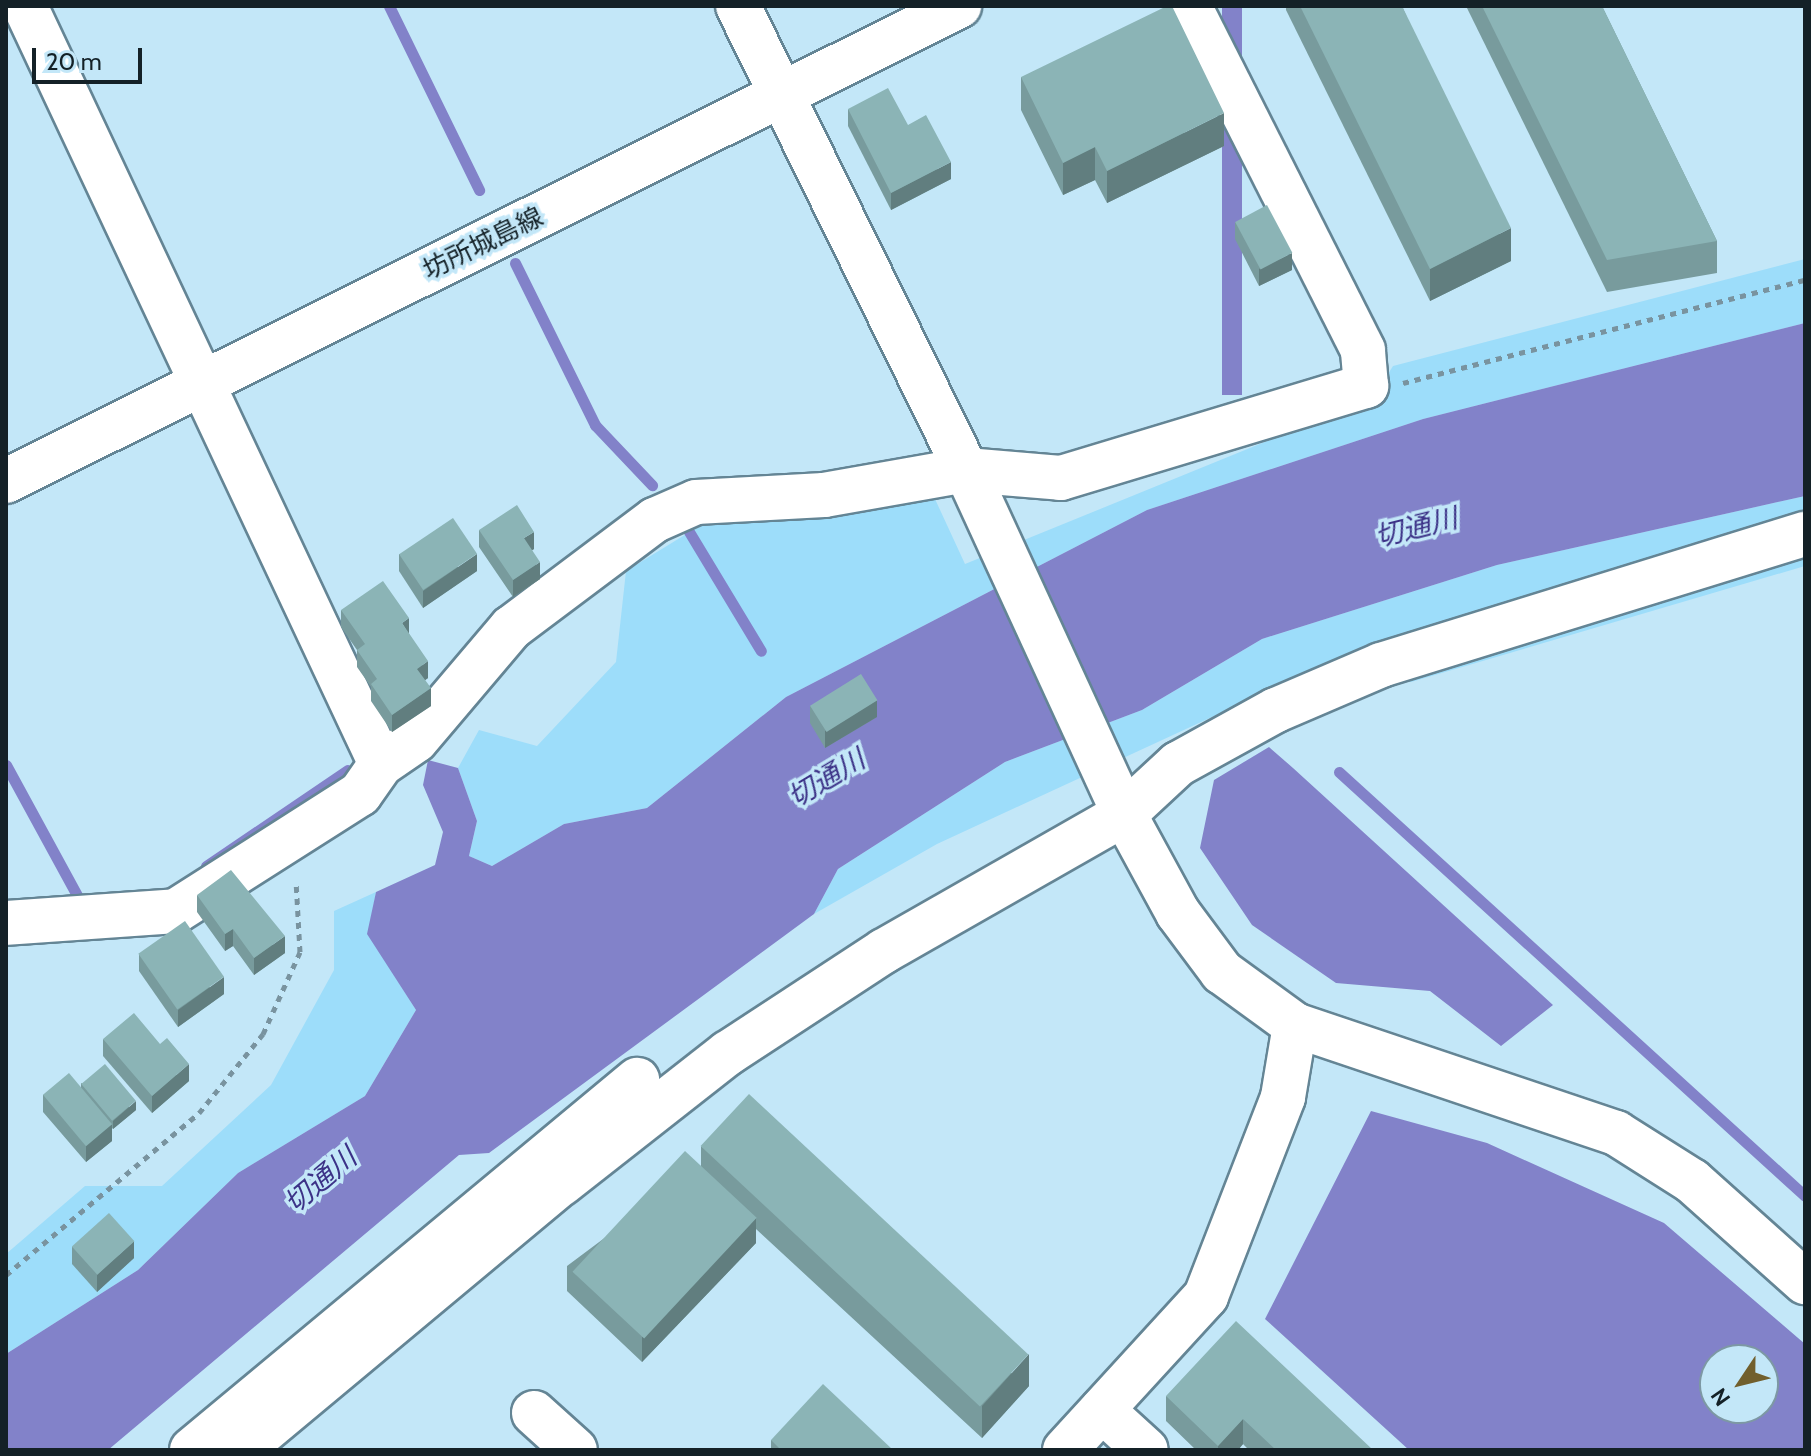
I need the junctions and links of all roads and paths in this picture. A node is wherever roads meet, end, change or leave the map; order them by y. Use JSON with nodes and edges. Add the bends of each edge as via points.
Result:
{"nodes":[{"id":1,"x":25,"y":6,"type":"edge"},
{"id":2,"x":738,"y":6,"type":"edge"},
{"id":3,"x":959,"y":6,"type":"edge"},
{"id":4,"x":1189,"y":6,"type":"edge"},
{"id":5,"x":783,"y":95,"type":"junction"},
{"id":6,"x":1805,"y":280,"type":"edge"},
{"id":7,"x":201,"y":384,"type":"junction"},
{"id":8,"x":1366,"y":386,"type":"junction"},
{"id":9,"x":966,"y":470,"type":"junction"},
{"id":10,"x":6,"y":481,"type":"edge"},
{"id":11,"x":1805,"y":534,"type":"edge"},
{"id":12,"x":381,"y":764,"type":"junction"},
{"id":13,"x":1116,"y":795,"type":"junction"},
{"id":14,"x":293,"y":840,"type":"junction"},
{"id":15,"x":6,"y":923,"type":"edge"},
{"id":16,"x":1295,"y":1025,"type":"junction"},
{"id":17,"x":637,"y":1080,"type":"dead end"},
{"id":18,"x":6,"y":1275,"type":"edge"},
{"id":19,"x":1805,"y":1282,"type":"edge"},
{"id":20,"x":1102,"y":1410,"type":"junction"},
{"id":21,"x":534,"y":1413,"type":"dead end"},
{"id":22,"x":192,"y":1450,"type":"edge"},
{"id":23,"x":241,"y":1450,"type":"edge"},
{"id":24,"x":575,"y":1450,"type":"edge"},
{"id":25,"x":1065,"y":1450,"type":"edge"},
{"id":26,"x":1146,"y":1450,"type":"edge"}],
"edges":[{"from":1,"to":7,"type":"street"},
{"from":2,"to":5,"type":"street"},
{"from":3,"to":5,"type":"street","name":"坊所城島線"},
{"from":4,"to":8,"type":"street","via":[[1363,350]]},
{"from":5,"to":7,"type":"street","name":"坊所城島線"},
{"from":5,"to":9,"type":"street"},
{"from":6,"to":8,"type":"path","via":[[1396,385]]},
{"from":7,"to":10,"type":"street","name":"坊所城島線"},
{"from":7,"to":12,"type":"street"},
{"from":8,"to":9,"type":"street","via":[[1061,478]]},
{"from":9,"to":12,"type":"street","via":[[824,495],[696,502],[655,520],[511,628],[416,740]]},
{"from":9,"to":13,"type":"street"},
{"from":11,"to":13,"type":"street","via":[[1381,665],[1276,710]]},
{"from":12,"to":14,"type":"street","via":[[360,794]]},
{"from":13,"to":16,"type":"street","via":[[1178,913],[1222,972]]},
{"from":13,"to":23,"type":"street","via":[[728,1053],[562,1183]]},
{"from":14,"to":15,"type":"street","via":[[176,911]]},
{"from":14,"to":18,"type":"path","via":[[300,952],[263,1034],[199,1113]]},
{"from":16,"to":19,"type":"street","via":[[1616,1133],[1692,1181]]},
{"from":16,"to":20,"type":"street","via":[[1283,1097],[1206,1296]]},
{"from":17,"to":22,"type":"street"},
{"from":20,"to":25,"type":"street"},
{"from":20,"to":26,"type":"street"},
{"from":21,"to":24,"type":"street"}]}
